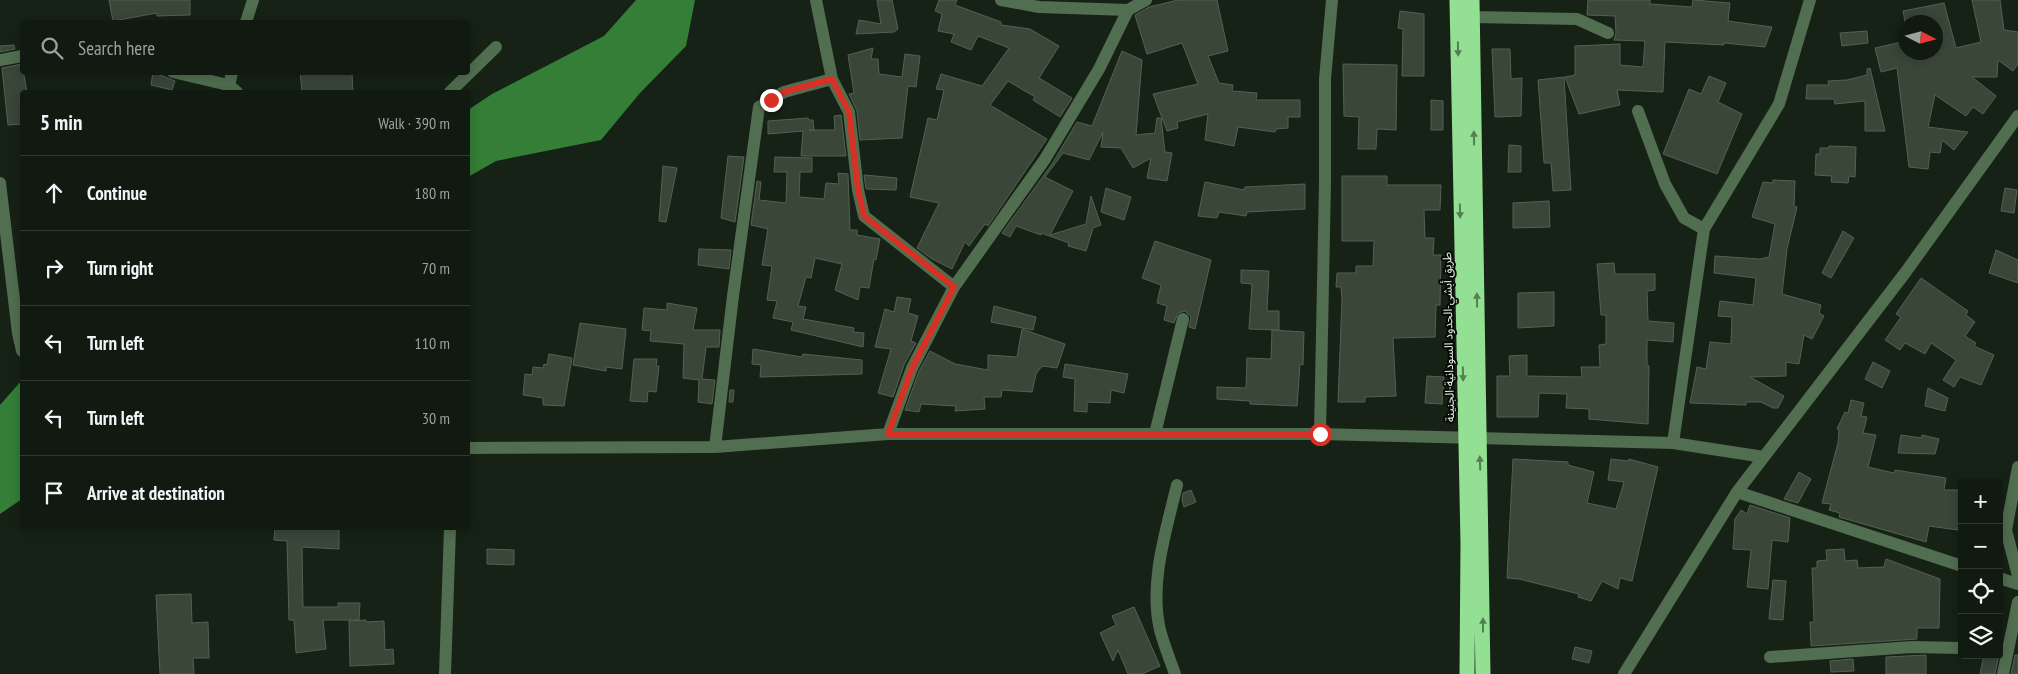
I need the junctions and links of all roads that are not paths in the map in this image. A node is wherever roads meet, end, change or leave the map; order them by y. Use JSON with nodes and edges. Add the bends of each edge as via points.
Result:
{"nodes":[{"id":1,"x":253,"y":0,"type":"edge"},
{"id":2,"x":816,"y":0,"type":"edge"},
{"id":3,"x":1002,"y":0,"type":"edge"},
{"id":4,"x":1146,"y":0,"type":"edge"},
{"id":5,"x":1332,"y":0,"type":"edge"},
{"id":6,"x":1457,"y":0,"type":"edge"},
{"id":7,"x":1472,"y":0,"type":"edge"},
{"id":8,"x":1810,"y":0,"type":"edge"},
{"id":9,"x":1128,"y":10,"type":"junction"},
{"id":10,"x":1472,"y":17,"type":"junction"},
{"id":11,"x":247,"y":20,"type":"edge"},
{"id":12,"x":1608,"y":33,"type":"dead end"},
{"id":13,"x":496,"y":47,"type":"dead end"},
{"id":14,"x":20,"y":56,"type":"edge"},
{"id":15,"x":0,"y":60,"type":"edge"},
{"id":16,"x":470,"y":72,"type":"edge"},
{"id":17,"x":183,"y":75,"type":"edge"},
{"id":18,"x":232,"y":75,"type":"edge"},
{"id":19,"x":467,"y":75,"type":"edge"},
{"id":20,"x":832,"y":79,"type":"junction"},
{"id":21,"x":231,"y":90,"type":"edge"},
{"id":22,"x":452,"y":90,"type":"edge"},
{"id":23,"x":1638,"y":111,"type":"dead end"},
{"id":24,"x":2018,"y":116,"type":"edge"},
{"id":25,"x":0,"y":183,"type":"edge"},
{"id":26,"x":1704,"y":229,"type":"junction"},
{"id":27,"x":954,"y":287,"type":"junction"},
{"id":28,"x":1183,"y":319,"type":"dead end"},
{"id":29,"x":20,"y":342,"type":"edge"},
{"id":30,"x":888,"y":434,"type":"junction"},
{"id":31,"x":1154,"y":434,"type":"junction"},
{"id":32,"x":1320,"y":434,"type":"junction"},
{"id":33,"x":1472,"y":437,"type":"junction"},
{"id":34,"x":1673,"y":443,"type":"junction"},
{"id":35,"x":715,"y":447,"type":"junction"},
{"id":36,"x":470,"y":448,"type":"edge"},
{"id":37,"x":1764,"y":457,"type":"junction"},
{"id":38,"x":2018,"y":467,"type":"edge"},
{"id":39,"x":1177,"y":485,"type":"dead end"},
{"id":40,"x":1737,"y":492,"type":"junction"},
{"id":41,"x":450,"y":530,"type":"edge"},
{"id":42,"x":1475,"y":543,"type":"junction"},
{"id":43,"x":1958,"y":565,"type":"edge"},
{"id":44,"x":2018,"y":576,"type":"edge"},
{"id":45,"x":2003,"y":579,"type":"edge"},
{"id":46,"x":2018,"y":584,"type":"edge"},
{"id":47,"x":2018,"y":602,"type":"edge"},
{"id":48,"x":2017,"y":623,"type":"edge"},
{"id":49,"x":1958,"y":648,"type":"edge"},
{"id":50,"x":2003,"y":649,"type":"edge"},
{"id":51,"x":1770,"y":657,"type":"dead end"},
{"id":52,"x":2003,"y":659,"type":"edge"},
{"id":53,"x":445,"y":674,"type":"edge"},
{"id":54,"x":1175,"y":674,"type":"edge"},
{"id":55,"x":1467,"y":674,"type":"edge"},
{"id":56,"x":1483,"y":674,"type":"edge"},
{"id":57,"x":1624,"y":674,"type":"edge"},
{"id":58,"x":2003,"y":674,"type":"edge"}],
"edges":[{"from":1,"to":11,"type":"street"},
{"from":2,"to":20,"type":"street"},
{"from":3,"to":9,"type":"street","via":[[1039,7]]},
{"from":4,"to":9,"type":"street"},
{"from":5,"to":32,"type":"street","via":[[1325,79]]},
{"from":6,"to":33,"type":"highway","name":"طريق أبشي-الحدود السودانية-الجنينة","one_way":true},
{"from":7,"to":10,"type":"highway"},
{"from":8,"to":26,"type":"street","via":[[1779,104]]},
{"from":9,"to":27,"type":"street","via":[[1099,69],[1045,159]]},
{"from":10,"to":12,"type":"street","via":[[1576,19]]},
{"from":33,"to":10,"type":"highway","one_way":true},
{"from":13,"to":16,"type":"street"},
{"from":14,"to":15,"type":"street"},
{"from":17,"to":21,"type":"street"},
{"from":18,"to":21,"type":"street"},
{"from":19,"to":22,"type":"street"},
{"from":20,"to":27,"type":"street","via":[[849,112],[864,216]]},
{"from":20,"to":35,"type":"street","via":[[784,92],[759,107]]},
{"from":23,"to":26,"type":"street","via":[[1665,184],[1684,218]]},
{"from":24,"to":37,"type":"street","via":[[1905,273]]},
{"from":25,"to":29,"type":"street"},
{"from":26,"to":34,"type":"street"},
{"from":27,"to":30,"type":"street","via":[[912,368]]},
{"from":28,"to":31,"type":"street"},
{"from":30,"to":31,"type":"street"},
{"from":30,"to":35,"type":"street"},
{"from":31,"to":32,"type":"street"},
{"from":32,"to":33,"type":"street"},
{"from":33,"to":34,"type":"street"},
{"from":33,"to":42,"type":"highway","name":"طريق أبشي-الحدود السودانية-الجنينة"},
{"from":34,"to":37,"type":"street"},
{"from":35,"to":36,"type":"street"},
{"from":37,"to":40,"type":"street"},
{"from":38,"to":44,"type":"street","via":[[2006,530]]},
{"from":39,"to":54,"type":"street","via":[[1161,551],[1157,594],[1160,629]]},
{"from":40,"to":43,"type":"street"},
{"from":40,"to":57,"type":"street"},
{"from":41,"to":53,"type":"street"},
{"from":42,"to":55,"type":"highway","name":"طريق أبشي-الحدود السودانية-الجنينة"},
{"from":56,"to":42,"type":"highway","one_way":true},
{"from":45,"to":46,"type":"street"},
{"from":47,"to":48,"type":"street"},
{"from":48,"to":50,"type":"street"},
{"from":49,"to":51,"type":"street","via":[[1912,647]]},
{"from":52,"to":58,"type":"street"}]}
